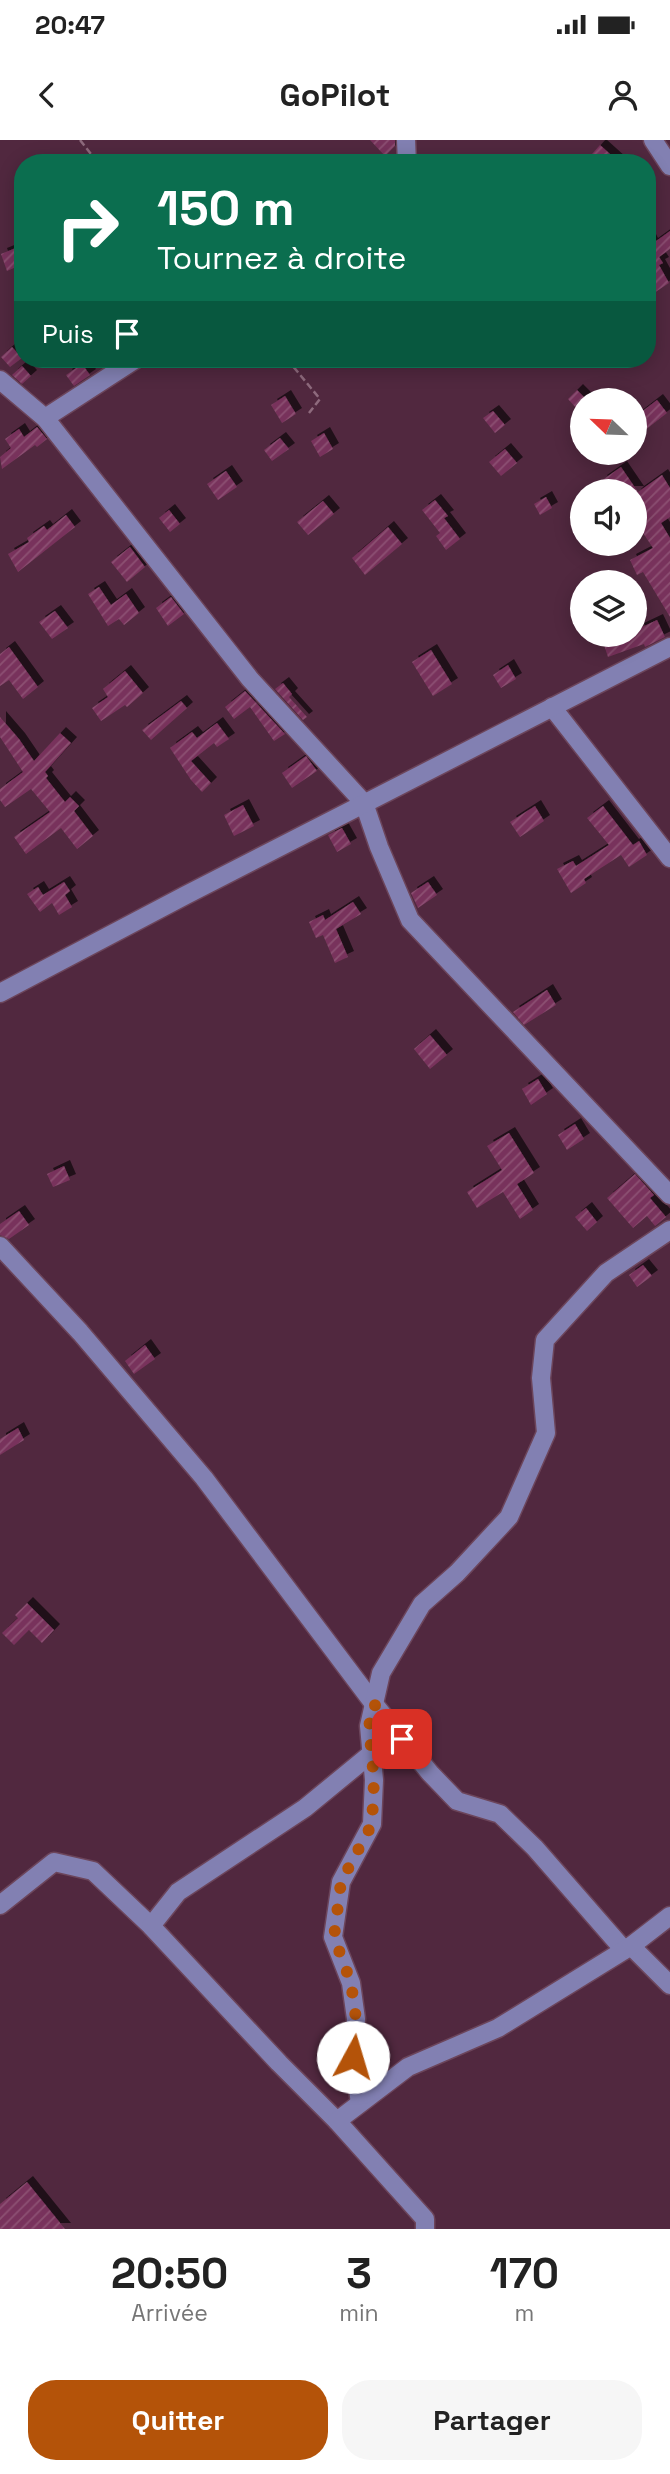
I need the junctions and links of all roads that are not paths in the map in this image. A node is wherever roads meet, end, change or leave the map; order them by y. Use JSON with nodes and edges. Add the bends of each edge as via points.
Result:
{"nodes":[{"id":1,"x":653,"y":140,"type":"edge"},
{"id":2,"x":670,"y":166,"type":"edge"},
{"id":3,"x":122,"y":368,"type":"edge"},
{"id":4,"x":0,"y":380,"type":"edge"},
{"id":5,"x":45,"y":418,"type":"junction"},
{"id":6,"x":670,"y":647,"type":"edge"},
{"id":7,"x":552,"y":707,"type":"junction"},
{"id":8,"x":364,"y":803,"type":"junction"},
{"id":9,"x":670,"y":858,"type":"edge"},
{"id":10,"x":0,"y":993,"type":"edge"},
{"id":11,"x":670,"y":1195,"type":"edge"},
{"id":12,"x":670,"y":1230,"type":"edge"},
{"id":13,"x":0,"y":1246,"type":"edge"},
{"id":14,"x":374,"y":1704,"type":"junction"},
{"id":15,"x":372,"y":1752,"type":"junction"},
{"id":16,"x":0,"y":1905,"type":"edge"},
{"id":17,"x":670,"y":1916,"type":"edge"},
{"id":18,"x":151,"y":1927,"type":"junction"},
{"id":19,"x":627,"y":1948,"type":"junction"},
{"id":20,"x":670,"y":1985,"type":"edge"},
{"id":21,"x":360,"y":2103,"type":"junction"},
{"id":22,"x":337,"y":2120,"type":"junction"},
{"id":23,"x":425,"y":2229,"type":"edge"}],
"edges":[{"from":1,"to":2,"type":"street"},
{"from":3,"to":5,"type":"street"},
{"from":4,"to":5,"type":"street"},
{"from":5,"to":8,"type":"street","via":[[250,679]]},
{"from":6,"to":7,"type":"street"},
{"from":7,"to":8,"type":"street"},
{"from":7,"to":9,"type":"street"},
{"from":8,"to":10,"type":"street"},
{"from":8,"to":11,"type":"street","via":[[410,920]]},
{"from":12,"to":14,"type":"street","via":[[606,1273],[545,1340],[541,1378],[546,1433],[509,1517],[422,1604],[381,1673]]},
{"from":13,"to":14,"type":"street","via":[[204,1478]]},
{"from":14,"to":15,"type":"street","via":[[369,1726]]},
{"from":14,"to":19,"type":"street","via":[[457,1801],[500,1814]]},
{"from":15,"to":18,"type":"street","via":[[305,1808],[178,1892]]},
{"from":15,"to":21,"type":"street","via":[[372,1824],[341,1882],[334,1937],[353,1995],[353,2057]]},
{"from":16,"to":18,"type":"street","via":[[54,1862],[93,1871]]},
{"from":17,"to":19,"type":"street"},
{"from":18,"to":22,"type":"street"},
{"from":19,"to":20,"type":"street"},
{"from":19,"to":21,"type":"street","via":[[498,2028],[408,2067]]},
{"from":21,"to":22,"type":"street"},
{"from":22,"to":23,"type":"street","via":[[425,2219]]}]}
